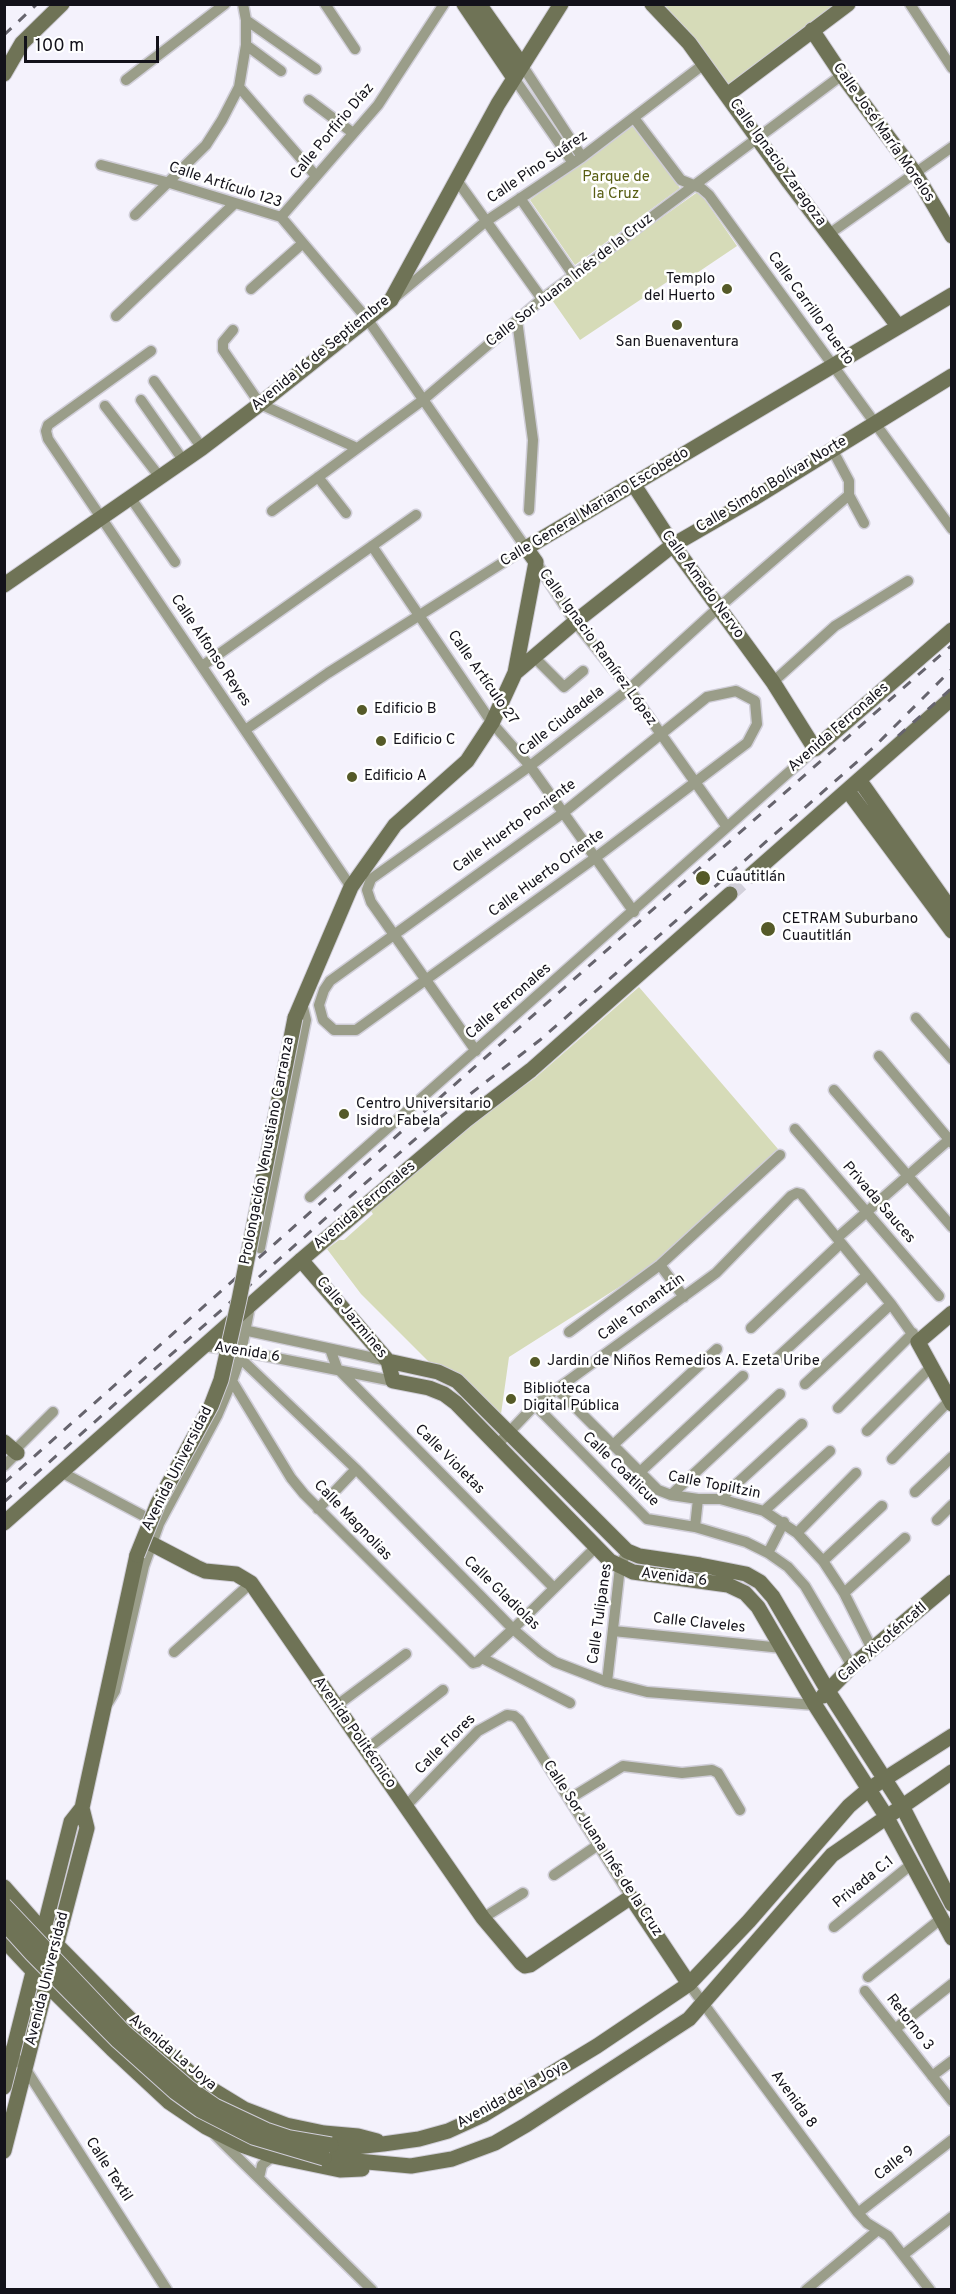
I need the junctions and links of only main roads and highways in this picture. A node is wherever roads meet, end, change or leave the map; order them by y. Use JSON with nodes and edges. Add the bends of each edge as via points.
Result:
{"nodes":[{"id":1,"x":62,"y":4,"type":"edge"},
{"id":2,"x":464,"y":4,"type":"edge"},
{"id":3,"x":479,"y":4,"type":"edge"},
{"id":4,"x":561,"y":4,"type":"edge"},
{"id":5,"x":652,"y":4,"type":"edge"},
{"id":6,"x":848,"y":4,"type":"edge"},
{"id":7,"x":812,"y":30,"type":"junction"},
{"id":8,"x":522,"y":65,"type":"junction"},
{"id":9,"x":4,"y":74,"type":"edge"},
{"id":10,"x":514,"y":78,"type":"junction"},
{"id":11,"x":727,"y":95,"type":"junction"},
{"id":12,"x":951,"y":236,"type":"edge"},
{"id":13,"x":951,"y":295,"type":"edge"},
{"id":14,"x":898,"y":326,"type":"junction"},
{"id":15,"x":951,"y":375,"type":"edge"},
{"id":16,"x":634,"y":485,"type":"junction"},
{"id":17,"x":672,"y":545,"type":"junction"},
{"id":18,"x":526,"y":548,"type":"joint"},
{"id":19,"x":536,"y":562,"type":"joint"},
{"id":20,"x":4,"y":585,"type":"edge"},
{"id":21,"x":951,"y":630,"type":"edge"},
{"id":22,"x":515,"y":673,"type":"junction"},
{"id":23,"x":951,"y":698,"type":"edge"},
{"id":24,"x":815,"y":749,"type":"joint"},
{"id":25,"x":860,"y":781,"type":"junction"},
{"id":26,"x":848,"y":791,"type":"junction"},
{"id":27,"x":907,"y":859,"type":"junction"},
{"id":28,"x":752,"y":875,"type":"tunnel mouth"},
{"id":29,"x":730,"y":894,"type":"tunnel mouth"},
{"id":30,"x":951,"y":911,"type":"edge"},
{"id":31,"x":951,"y":931,"type":"edge"},
{"id":32,"x":301,"y":1260,"type":"junction"},
{"id":33,"x":244,"y":1303,"type":"junction"},
{"id":34,"x":951,"y":1312,"type":"edge"},
{"id":35,"x":388,"y":1361,"type":"junction"},
{"id":36,"x":393,"y":1381,"type":"joint"},
{"id":37,"x":951,"y":1402,"type":"edge"},
{"id":38,"x":4,"y":1523,"type":"edge"},
{"id":39,"x":152,"y":1544,"type":"road end"},
{"id":40,"x":700,"y":1564,"type":"junction"},
{"id":41,"x":696,"y":1581,"type":"junction"},
{"id":42,"x":951,"y":1582,"type":"edge"},
{"id":43,"x":828,"y":1691,"type":"junction"},
{"id":44,"x":815,"y":1705,"type":"junction"},
{"id":45,"x":951,"y":1736,"type":"edge"},
{"id":46,"x":951,"y":1772,"type":"edge"},
{"id":47,"x":885,"y":1778,"type":"junction"},
{"id":48,"x":869,"y":1789,"type":"junction"},
{"id":49,"x":902,"y":1806,"type":"junction"},
{"id":50,"x":82,"y":1808,"type":"junction"},
{"id":51,"x":886,"y":1816,"type":"junction"},
{"id":52,"x":4,"y":1887,"type":"edge"},
{"id":53,"x":951,"y":1904,"type":"edge"},
{"id":54,"x":4,"y":1905,"type":"edge"},
{"id":55,"x":4,"y":1923,"type":"edge"},
{"id":56,"x":42,"y":1930,"type":"junction"},
{"id":57,"x":951,"y":1938,"type":"edge"},
{"id":58,"x":4,"y":1940,"type":"edge"},
{"id":59,"x":57,"y":1944,"type":"junction"},
{"id":60,"x":525,"y":1966,"type":"joint"},
{"id":61,"x":33,"y":1971,"type":"junction"},
{"id":62,"x":689,"y":1984,"type":"junction"},
{"id":63,"x":47,"y":1985,"type":"junction"},
{"id":64,"x":597,"y":2046,"type":"junction"},
{"id":65,"x":8,"y":2052,"type":"edge"},
{"id":66,"x":613,"y":2068,"type":"junction"},
{"id":67,"x":4,"y":2087,"type":"edge"},
{"id":68,"x":383,"y":2144,"type":"junction"},
{"id":69,"x":4,"y":2151,"type":"edge"},
{"id":70,"x":327,"y":2152,"type":"junction"},
{"id":71,"x":376,"y":2164,"type":"junction"}],
"edges":[{"from":1,"to":9,"type":"main road","via":[[22,43]]},
{"from":2,"to":10,"type":"main road"},
{"from":3,"to":8,"type":"main road"},
{"from":4,"to":8,"type":"main road","name":"Avenida 16 de Septiembre"},
{"from":5,"to":11,"type":"main road","name":"Calle Ignacio Zaragoza","via":[[689,43]]},
{"from":6,"to":7,"type":"main road"},
{"from":7,"to":11,"type":"main road"},
{"from":7,"to":12,"type":"main road","name":"Calle José María Morelos","via":[[915,173]]},
{"from":8,"to":10,"type":"main road","name":"Avenida 16 de Septiembre"},
{"from":10,"to":20,"type":"main road","name":"Avenida 16 de Septiembre","via":[[391,300],[202,448]]},
{"from":11,"to":14,"type":"main road","name":"Calle Ignacio Zaragoza"},
{"from":13,"to":14,"type":"main road","name":"Calle General Mariano Escobedo"},
{"from":14,"to":16,"type":"main road","name":"Calle General Mariano Escobedo"},
{"from":15,"to":17,"type":"main road","name":"Calle Simón Bolívar Norte"},
{"from":16,"to":17,"type":"main road","name":"Calle Amado Nervo"},
{"from":16,"to":18,"type":"main road","name":"Calle General Mariano Escobedo"},
{"from":17,"to":22,"type":"main road","name":"Calle Simón Bolívar Norte"},
{"from":17,"to":24,"type":"main road","name":"Calle Amado Nervo","via":[[773,682]]},
{"from":18,"to":19,"type":"main road","name":"Calle Ignacio Ramírez López"},
{"from":19,"to":22,"type":"main road","name":"Prolongación Venustiano Carranza"},
{"from":21,"to":24,"type":"main road","name":"Avenida Ferronales"},
{"from":22,"to":33,"type":"main road","name":"Prolongación Venustiano Carranza","bridge":true,"via":[[492,723],[467,761],[395,825],[351,887],[295,1018]]},
{"from":23,"to":25,"type":"main road"},
{"from":25,"to":26,"type":"main road"},
{"from":25,"to":27,"type":"main road"},
{"from":26,"to":27,"type":"main road"},
{"from":26,"to":28,"type":"main road"},
{"from":27,"to":30,"type":"main road"},
{"from":27,"to":31,"type":"main road"},
{"from":29,"to":32,"type":"main road","name":"Avenida Ferronales","via":[[531,1070]]},
{"from":32,"to":33,"type":"main road","name":"Avenida Ferronales"},
{"from":32,"to":35,"type":"main road","name":"Calle Jazmines"},
{"from":33,"to":38,"type":"main road","name":"Avenida Ferronales","via":[[224,1328]]},
{"from":33,"to":50,"type":"main road","name":"Avenida Universidad","bridge":true,"via":[[211,1406],[158,1503],[137,1555]]},
{"from":34,"to":37,"type":"main road","via":[[916,1338]]},
{"from":35,"to":36,"type":"main road","name":"Calle Jazmines"},
{"from":35,"to":40,"type":"main road","name":"Avenida 6","via":[[448,1376],[473,1395],[627,1551]]},
{"from":36,"to":41,"type":"main road","name":"Avenida 6","via":[[429,1388],[456,1402],[620,1567]]},
{"from":39,"to":60,"type":"main road","name":"Avenida Politécnico","via":[[205,1571],[236,1574],[250,1583],[483,1918]]},
{"from":40,"to":41,"type":"main road"},
{"from":40,"to":43,"type":"main road","name":"Avenida 6","via":[[746,1574],[760,1582],[773,1597]]},
{"from":41,"to":44,"type":"main road","name":"Avenida 6","via":[[728,1585],[745,1593],[758,1607]]},
{"from":42,"to":43,"type":"main road","name":"Calle Xicoténcatl"},
{"from":43,"to":44,"type":"main road","name":"Calle Xicoténcatl"},
{"from":43,"to":47,"type":"main road","name":"Avenida 6"},
{"from":44,"to":48,"type":"main road","name":"Avenida 6"},
{"from":45,"to":47,"type":"main road","name":"Avenida de la Joya"},
{"from":46,"to":49,"type":"main road","name":"Avenida de la Joya"},
{"from":47,"to":48,"type":"main road","name":"Avenida de la Joya"},
{"from":47,"to":49,"type":"main road","name":"Avenida 6"},
{"from":48,"to":51,"type":"main road","name":"Avenida 6"},
{"from":48,"to":62,"type":"main road","name":"Avenida de la Joya","via":[[849,1806]]},
{"from":49,"to":51,"type":"main road","name":"Avenida de la Joya"},
{"from":49,"to":53,"type":"main road","name":"Avenida 6"},
{"from":50,"to":56,"type":"main road","name":"Avenida Universidad","via":[[70,1822]]},
{"from":50,"to":59,"type":"main road","name":"Avenida Universidad","via":[[87,1828]]},
{"from":51,"to":57,"type":"main road","name":"Avenida 6"},
{"from":51,"to":66,"type":"main road","name":"Avenida de la Joya","via":[[832,1855],[689,2019]]},
{"from":52,"to":56,"type":"main road","name":"Avenida La Joya"},
{"from":54,"to":70,"type":"main road","name":"Avenida de la Joya","bridge":true,"via":[[124,2032],[189,2088],[215,2106],[266,2130]]},
{"from":55,"to":70,"type":"main road","name":"Avenida de la Joya","bridge":true,"via":[[118,2041],[175,2092],[217,2120],[253,2137]]},
{"from":56,"to":59,"type":"main road","name":"Avenida La Joya"},
{"from":56,"to":61,"type":"main road","name":"Avenida Universidad"},
{"from":58,"to":61,"type":"main road"},
{"from":59,"to":63,"type":"main road","name":"Avenida Universidad"},
{"from":59,"to":68,"type":"main road","name":"Avenida La Joya","via":[[137,2026],[203,2084],[244,2109],[286,2126],[369,2138]]},
{"from":60,"to":62,"type":"main road","name":"Calle Sor Juana Inés de la Cruz","via":[[631,1897]]},
{"from":61,"to":63,"type":"main road"},
{"from":61,"to":65,"type":"main road","name":"Avenida Universidad"},
{"from":62,"to":64,"type":"main road","name":"Avenida de la Joya"},
{"from":63,"to":69,"type":"main road","name":"Avenida Universidad"},
{"from":63,"to":71,"type":"main road","via":[[169,2102],[206,2127],[273,2156],[340,2170]]},
{"from":64,"to":66,"type":"main road"},
{"from":64,"to":68,"type":"main road","name":"Avenida de la Joya","via":[[457,2127],[419,2139]]},
{"from":65,"to":67,"type":"main road","name":"Avenida Universidad"},
{"from":66,"to":71,"type":"main road","name":"Avenida de la Joya","via":[[495,2143],[452,2159],[411,2166]]},
{"from":68,"to":70,"type":"main road","name":"Avenida de la Joya"},
{"from":70,"to":71,"type":"main road","name":"Avenida de la Joya"}]}
